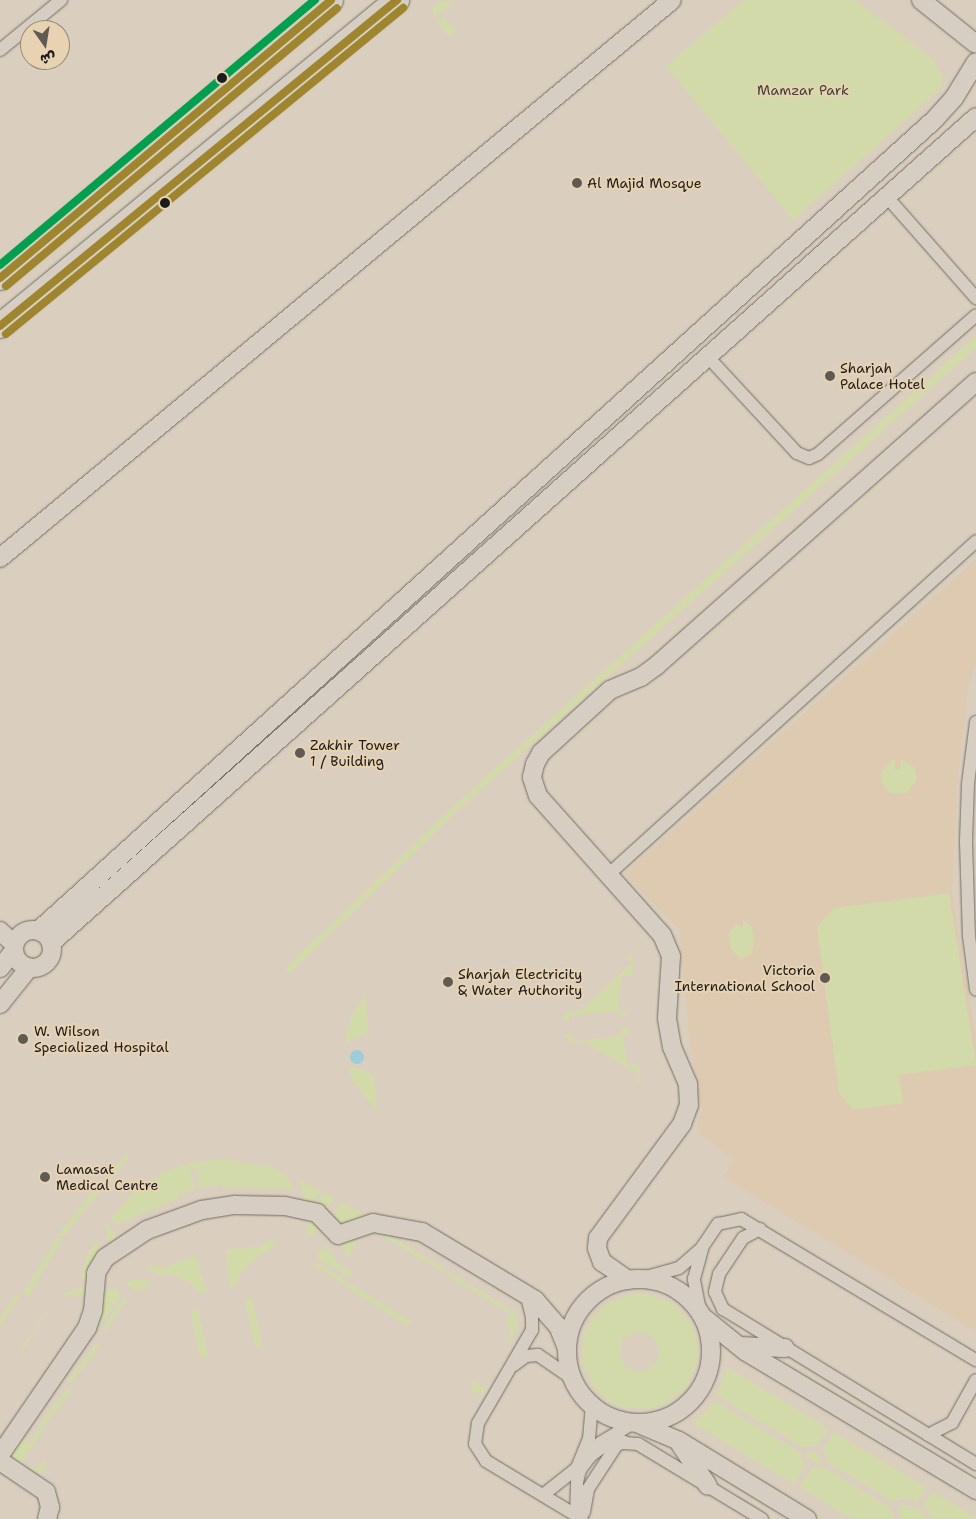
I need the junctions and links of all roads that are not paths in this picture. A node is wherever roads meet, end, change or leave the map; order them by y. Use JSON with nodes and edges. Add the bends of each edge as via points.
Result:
{"nodes":[{"id":1,"x":61,"y":0,"type":"edge"},
{"id":2,"x":331,"y":0,"type":"edge"},
{"id":3,"x":397,"y":0,"type":"edge"},
{"id":4,"x":672,"y":0,"type":"edge"},
{"id":5,"x":921,"y":0,"type":"edge"},
{"id":6,"x":976,"y":44,"type":"edge"},
{"id":7,"x":0,"y":50,"type":"edge"},
{"id":8,"x":976,"y":62,"type":"edge"},
{"id":9,"x":976,"y":117,"type":"edge"},
{"id":10,"x":887,"y":197,"type":"junction"},
{"id":11,"x":0,"y":278,"type":"edge"},
{"id":12,"x":976,"y":298,"type":"edge"},
{"id":13,"x":976,"y":315,"type":"edge"},
{"id":14,"x":0,"y":326,"type":"edge"},
{"id":15,"x":708,"y":357,"type":"junction"},
{"id":16,"x":976,"y":382,"type":"edge"},
{"id":17,"x":976,"y":541,"type":"edge"},
{"id":18,"x":0,"y":558,"type":"edge"},
{"id":19,"x":976,"y":722,"type":"edge"},
{"id":20,"x":608,"y":875,"type":"junction"},
{"id":21,"x":0,"y":931,"type":"edge"},
{"id":22,"x":38,"y":931,"type":"junction"},
{"id":23,"x":51,"y":943,"type":"junction"},
{"id":24,"x":14,"y":948,"type":"junction"},
{"id":25,"x":0,"y":968,"type":"edge"},
{"id":26,"x":30,"y":968,"type":"junction"},
{"id":27,"x":976,"y":990,"type":"edge"},
{"id":28,"x":0,"y":1004,"type":"edge"},
{"id":29,"x":760,"y":1229,"type":"junction"},
{"id":30,"x":703,"y":1246,"type":"junction"},
{"id":31,"x":633,"y":1280,"type":"junction"},
{"id":32,"x":526,"y":1293,"type":"junction"},
{"id":33,"x":702,"y":1314,"type":"junction"},
{"id":34,"x":739,"y":1346,"type":"junction"},
{"id":35,"x":567,"y":1348,"type":"junction"},
{"id":36,"x":784,"y":1348,"type":"junction"},
{"id":37,"x":976,"y":1360,"type":"edge"},
{"id":38,"x":510,"y":1368,"type":"junction"},
{"id":39,"x":573,"y":1379,"type":"junction"},
{"id":40,"x":976,"y":1380,"type":"edge"},
{"id":41,"x":592,"y":1405,"type":"junction"},
{"id":42,"x":952,"y":1422,"type":"junction"},
{"id":43,"x":635,"y":1423,"type":"junction"},
{"id":44,"x":928,"y":1435,"type":"junction"},
{"id":45,"x":624,"y":1441,"type":"junction"},
{"id":46,"x":679,"y":1441,"type":"junction"},
{"id":47,"x":953,"y":1450,"type":"junction"},
{"id":48,"x":0,"y":1455,"type":"edge"},
{"id":49,"x":589,"y":1457,"type":"junction"},
{"id":50,"x":0,"y":1461,"type":"edge"},
{"id":51,"x":976,"y":1464,"type":"edge"},
{"id":52,"x":579,"y":1469,"type":"junction"},
{"id":53,"x":708,"y":1486,"type":"junction"},
{"id":54,"x":976,"y":1490,"type":"edge"},
{"id":55,"x":543,"y":1495,"type":"junction"},
{"id":56,"x":581,"y":1518,"type":"edge"},
{"id":57,"x":47,"y":1519,"type":"edge"},
{"id":58,"x":762,"y":1519,"type":"edge"},
{"id":59,"x":807,"y":1519,"type":"edge"}],
"edges":[{"from":1,"to":7,"type":"street"},
{"from":2,"to":11,"type":"highway"},
{"from":3,"to":14,"type":"highway"},
{"from":4,"to":18,"type":"street"},
{"from":5,"to":6,"type":"street"},
{"from":8,"to":22,"type":"street","via":[[954,98],[935,119]]},
{"from":9,"to":10,"type":"street"},
{"from":10,"to":12,"type":"street"},
{"from":10,"to":15,"type":"street"},
{"from":13,"to":15,"type":"street","via":[[818,454],[809,458],[797,453]]},
{"from":15,"to":23,"type":"street"},
{"from":16,"to":20,"type":"street","via":[[649,672],[610,690],[538,758],[532,777],[538,796]]},
{"from":17,"to":20,"type":"street"},
{"from":19,"to":27,"type":"street","via":[[968,784],[966,842],[969,936]]},
{"from":20,"to":31,"type":"street","via":[[669,947],[672,965],[666,1004],[669,1032],[690,1094],[682,1124],[598,1238],[597,1253],[602,1262]]},
{"from":21,"to":24,"type":"street"},
{"from":22,"to":23,"type":"street"},
{"from":22,"to":24,"type":"street","via":[[25,932]]},
{"from":23,"to":26,"type":"street","via":[[47,962]]},
{"from":24,"to":25,"type":"street"},
{"from":24,"to":26,"type":"street","via":[[19,963]]},
{"from":26,"to":28,"type":"street"},
{"from":29,"to":30,"type":"street","via":[[745,1220],[727,1220],[715,1228]]},
{"from":29,"to":36,"type":"street","via":[[750,1232],[740,1242],[719,1274],[715,1292],[727,1313]]},
{"from":29,"to":37,"type":"street"},
{"from":30,"to":31,"type":"street","via":[[679,1268]]},
{"from":30,"to":33,"type":"street","via":[[694,1279]]},
{"from":31,"to":33,"type":"street","via":[[669,1285],[686,1296]]},
{"from":31,"to":35,"type":"street","via":[[602,1290],[586,1302],[573,1324]]},
{"from":32,"to":35,"type":"street","via":[[551,1317]]},
{"from":32,"to":38,"type":"street","via":[[532,1330]]},
{"from":32,"to":48,"type":"street","via":[[422,1232],[373,1224],[338,1235],[326,1219],[312,1210],[269,1204],[219,1207],[181,1216],[134,1237],[105,1258],[96,1273],[93,1311],[87,1328]]},
{"from":33,"to":34,"type":"street"},
{"from":33,"to":43,"type":"street","via":[[712,1349],[709,1370],[701,1390],[686,1406],[668,1417]]},
{"from":34,"to":36,"type":"street"},
{"from":34,"to":54,"type":"street"},
{"from":35,"to":39,"type":"street"},
{"from":36,"to":44,"type":"street"},
{"from":38,"to":39,"type":"street","via":[[526,1356],[538,1355]]},
{"from":38,"to":55,"type":"street","via":[[478,1423],[475,1444],[486,1461]]},
{"from":39,"to":41,"type":"street"},
{"from":40,"to":42,"type":"street"},
{"from":41,"to":43,"type":"street","via":[[615,1419]]},
{"from":41,"to":52,"type":"street","via":[[589,1439]]},
{"from":42,"to":44,"type":"street"},
{"from":42,"to":47,"type":"street"},
{"from":43,"to":46,"type":"street"},
{"from":43,"to":49,"type":"street","via":[[606,1438]]},
{"from":44,"to":47,"type":"street"},
{"from":45,"to":49,"type":"street","via":[[610,1442]]},
{"from":45,"to":53,"type":"street","via":[[645,1448]]},
{"from":45,"to":56,"type":"street","via":[[616,1446],[588,1489]]},
{"from":46,"to":53,"type":"street"},
{"from":46,"to":59,"type":"street"},
{"from":47,"to":51,"type":"street"},
{"from":49,"to":52,"type":"street"},
{"from":50,"to":57,"type":"street","via":[[46,1492],[50,1507]]},
{"from":52,"to":55,"type":"street"},
{"from":52,"to":56,"type":"street","via":[[576,1482]]},
{"from":53,"to":58,"type":"street"},
{"from":55,"to":56,"type":"street"}]}
